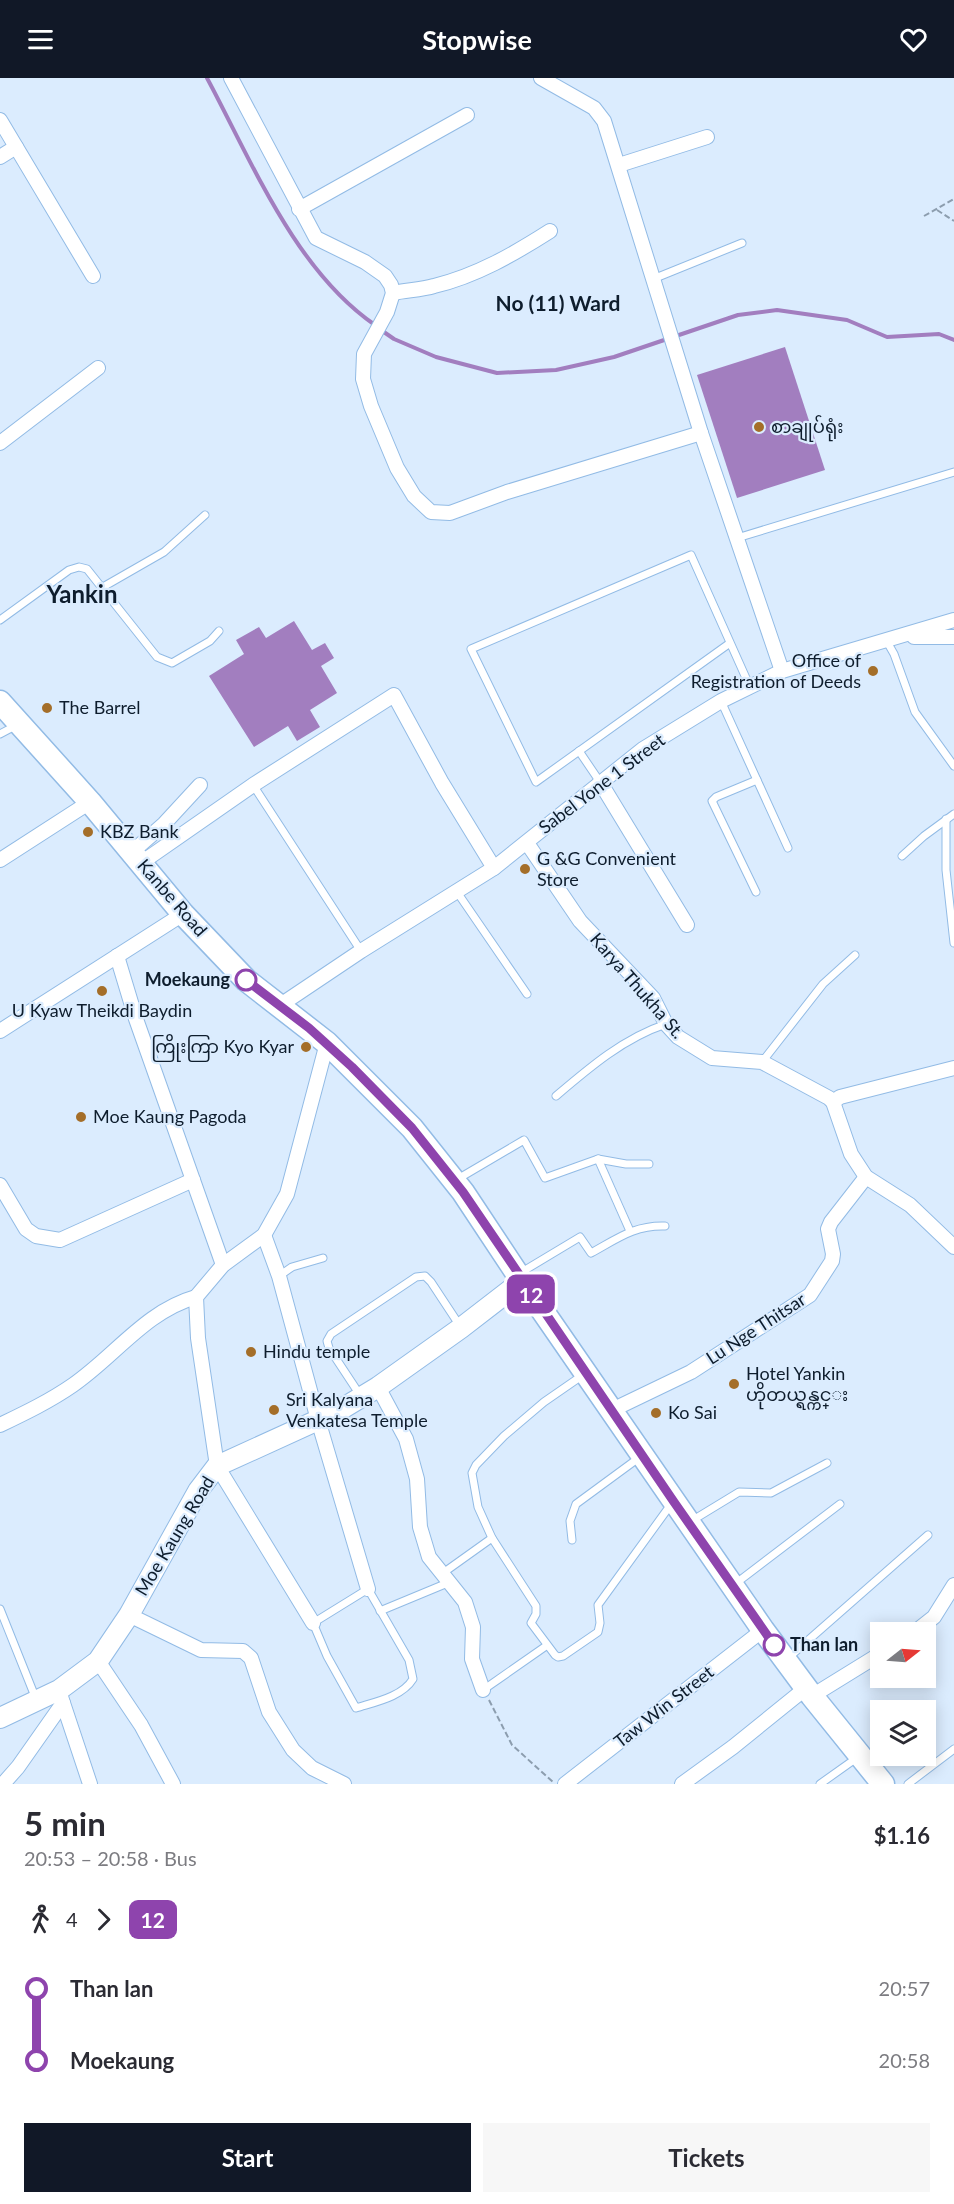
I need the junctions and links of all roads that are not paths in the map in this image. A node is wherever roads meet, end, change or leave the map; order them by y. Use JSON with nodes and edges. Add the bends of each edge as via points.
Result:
{"nodes":[{"id":1,"x":231,"y":78,"type":"edge"},
{"id":2,"x":541,"y":78,"type":"edge"},
{"id":3,"x":466,"y":115,"type":"dead end"},
{"id":4,"x":0,"y":120,"type":"edge"},
{"id":5,"x":707,"y":137,"type":"dead end"},
{"id":6,"x":16,"y":147,"type":"junction"},
{"id":7,"x":0,"y":157,"type":"edge"},
{"id":8,"x":619,"y":165,"type":"junction"},
{"id":9,"x":299,"y":209,"type":"junction"},
{"id":10,"x":550,"y":231,"type":"dead end"},
{"id":11,"x":742,"y":243,"type":"dead end"},
{"id":12,"x":93,"y":276,"type":"dead end"},
{"id":13,"x":653,"y":279,"type":"junction"},
{"id":14,"x":393,"y":293,"type":"junction"},
{"id":15,"x":98,"y":368,"type":"dead end"},
{"id":16,"x":701,"y":433,"type":"junction"},
{"id":17,"x":0,"y":443,"type":"edge"},
{"id":18,"x":954,"y":472,"type":"edge"},
{"id":19,"x":205,"y":516,"type":"dead end"},
{"id":20,"x":737,"y":538,"type":"junction"},
{"id":21,"x":103,"y":587,"type":"junction"},
{"id":22,"x":0,"y":620,"type":"edge"},
{"id":23,"x":954,"y":620,"type":"edge"},
{"id":24,"x":219,"y":631,"type":"dead end"},
{"id":25,"x":954,"y":637,"type":"edge"},
{"id":26,"x":891,"y":638,"type":"junction"},
{"id":27,"x":730,"y":643,"type":"junction"},
{"id":28,"x":782,"y":671,"type":"junction"},
{"id":29,"x":750,"y":687,"type":"junction"},
{"id":30,"x":722,"y":701,"type":"junction"},
{"id":31,"x":0,"y":702,"type":"edge"},
{"id":32,"x":10,"y":729,"type":"edge"},
{"id":33,"x":579,"y":751,"type":"junction"},
{"id":34,"x":954,"y":766,"type":"edge"},
{"id":35,"x":757,"y":780,"type":"junction"},
{"id":36,"x":600,"y":782,"type":"junction"},
{"id":37,"x":200,"y":785,"type":"dead end"},
{"id":38,"x":253,"y":785,"type":"junction"},
{"id":39,"x":90,"y":802,"type":"junction"},
{"id":40,"x":954,"y":814,"type":"edge"},
{"id":41,"x":946,"y":819,"type":"junction"},
{"id":42,"x":526,"y":843,"type":"junction"},
{"id":43,"x":788,"y":848,"type":"dead end"},
{"id":44,"x":902,"y":856,"type":"dead end"},
{"id":45,"x":136,"y":857,"type":"junction"},
{"id":46,"x":0,"y":860,"type":"edge"},
{"id":47,"x":494,"y":868,"type":"junction"},
{"id":48,"x":457,"y":892,"type":"junction"},
{"id":49,"x":756,"y":892,"type":"dead end"},
{"id":50,"x":183,"y":914,"type":"junction"},
{"id":51,"x":687,"y":925,"type":"dead end"},
{"id":52,"x":954,"y":943,"type":"edge"},
{"id":53,"x":361,"y":951,"type":"junction"},
{"id":54,"x":855,"y":955,"type":"dead end"},
{"id":55,"x":117,"y":956,"type":"junction"},
{"id":56,"x":527,"y":994,"type":"dead end"},
{"id":57,"x":279,"y":1006,"type":"junction"},
{"id":58,"x":666,"y":1024,"type":"junction"},
{"id":59,"x":0,"y":1031,"type":"edge"},
{"id":60,"x":327,"y":1043,"type":"junction"},
{"id":61,"x":762,"y":1062,"type":"junction"},
{"id":62,"x":954,"y":1068,"type":"edge"},
{"id":63,"x":556,"y":1096,"type":"dead end"},
{"id":64,"x":833,"y":1102,"type":"junction"},
{"id":65,"x":598,"y":1159,"type":"junction"},
{"id":66,"x":649,"y":1164,"type":"dead end"},
{"id":67,"x":866,"y":1177,"type":"junction"},
{"id":68,"x":193,"y":1180,"type":"junction"},
{"id":69,"x":454,"y":1181,"type":"junction"},
{"id":70,"x":1,"y":1188,"type":"edge"},
{"id":71,"x":666,"y":1226,"type":"dead end"},
{"id":72,"x":630,"y":1231,"type":"junction"},
{"id":73,"x":264,"y":1235,"type":"junction"},
{"id":74,"x":954,"y":1247,"type":"edge"},
{"id":75,"x":323,"y":1258,"type":"dead end"},
{"id":76,"x":223,"y":1265,"type":"junction"},
{"id":77,"x":279,"y":1276,"type":"junction"},
{"id":78,"x":520,"y":1278,"type":"junction"},
{"id":79,"x":196,"y":1297,"type":"junction"},
{"id":80,"x":461,"y":1328,"type":"junction"},
{"id":81,"x":585,"y":1374,"type":"junction"},
{"id":82,"x":378,"y":1387,"type":"junction"},
{"id":83,"x":361,"y":1397,"type":"junction"},
{"id":84,"x":612,"y":1410,"type":"junction"},
{"id":85,"x":318,"y":1420,"type":"junction"},
{"id":86,"x":0,"y":1425,"type":"edge"},
{"id":87,"x":642,"y":1456,"type":"junction"},
{"id":88,"x":827,"y":1463,"type":"dead end"},
{"id":89,"x":217,"y":1467,"type":"junction"},
{"id":90,"x":674,"y":1502,"type":"junction"},
{"id":91,"x":840,"y":1504,"type":"dead end"},
{"id":92,"x":688,"y":1523,"type":"junction"},
{"id":93,"x":928,"y":1535,"type":"dead end"},
{"id":94,"x":492,"y":1538,"type":"junction"},
{"id":95,"x":572,"y":1540,"type":"dead end"},
{"id":96,"x":446,"y":1577,"type":"junction"},
{"id":97,"x":732,"y":1586,"type":"junction"},
{"id":98,"x":954,"y":1586,"type":"edge"},
{"id":99,"x":368,"y":1589,"type":"junction"},
{"id":100,"x":0,"y":1609,"type":"edge"},
{"id":101,"x":380,"y":1611,"type":"junction"},
{"id":102,"x":129,"y":1615,"type":"junction"},
{"id":103,"x":928,"y":1622,"type":"edge"},
{"id":104,"x":313,"y":1623,"type":"junction"},
{"id":105,"x":763,"y":1630,"type":"junction"},
{"id":106,"x":546,"y":1646,"type":"junction"},
{"id":107,"x":870,"y":1659,"type":"edge"},
{"id":108,"x":786,"y":1660,"type":"junction"},
{"id":109,"x":98,"y":1661,"type":"junction"},
{"id":110,"x":483,"y":1690,"type":"joint"},
{"id":111,"x":809,"y":1692,"type":"junction"},
{"id":112,"x":61,"y":1696,"type":"junction"},
{"id":113,"x":37,"y":1701,"type":"junction"},
{"id":114,"x":0,"y":1718,"type":"edge"},
{"id":115,"x":954,"y":1749,"type":"edge"},
{"id":116,"x":860,"y":1755,"type":"junction"},
{"id":117,"x":3,"y":1784,"type":"edge"},
{"id":118,"x":90,"y":1784,"type":"edge"},
{"id":119,"x":174,"y":1784,"type":"edge"},
{"id":120,"x":344,"y":1784,"type":"edge"},
{"id":121,"x":565,"y":1784,"type":"edge"},
{"id":122,"x":682,"y":1784,"type":"edge"},
{"id":123,"x":820,"y":1784,"type":"edge"},
{"id":124,"x":883,"y":1784,"type":"edge"},
{"id":125,"x":908,"y":1784,"type":"edge"}],
"edges":[{"from":1,"to":9,"type":"street"},
{"from":2,"to":8,"type":"street","via":[[594,108],[604,121]]},
{"from":3,"to":9,"type":"street"},
{"from":4,"to":6,"type":"street"},
{"from":5,"to":8,"type":"street"},
{"from":6,"to":7,"type":"street"},
{"from":6,"to":12,"type":"street"},
{"from":8,"to":13,"type":"street"},
{"from":9,"to":14,"type":"street","via":[[316,238],[385,276]]},
{"from":10,"to":14,"type":"street","via":[[506,259],[462,278]]},
{"from":11,"to":13,"type":"lane"},
{"from":13,"to":16,"type":"street"},
{"from":14,"to":16,"type":"street","via":[[387,312],[363,354],[363,379],[397,468],[414,496],[431,512],[450,513]]},
{"from":15,"to":17,"type":"street"},
{"from":16,"to":20,"type":"street"},
{"from":18,"to":20,"type":"lane"},
{"from":19,"to":21,"type":"lane","via":[[164,552]]},
{"from":20,"to":28,"type":"street"},
{"from":21,"to":22,"type":"lane","via":[[87,569],[69,570]]},
{"from":21,"to":24,"type":"lane","via":[[163,661],[172,663]]},
{"from":23,"to":26,"type":"street","name":"Sabel Yone 1 Street"},
{"from":25,"to":26,"type":"street"},
{"from":26,"to":28,"type":"street","name":"Sabel Yone 1 Street"},
{"from":26,"to":34,"type":"lane","via":[[915,712]]},
{"from":27,"to":29,"type":"lane"},
{"from":27,"to":33,"type":"lane"},
{"from":27,"to":33,"type":"lane","via":[[691,555],[471,649],[536,782]]},
{"from":28,"to":29,"type":"street","name":"Sabel Yone 1 Street"},
{"from":29,"to":30,"type":"street","name":"Sabel Yone 1 Street"},
{"from":30,"to":35,"type":"lane"},
{"from":30,"to":36,"type":"street","name":"Sabel Yone 1 Street","via":[[643,749]]},
{"from":31,"to":32,"type":"main road","name":"Kanbe Road"},
{"from":32,"to":39,"type":"main road","name":"Kanbe Road"},
{"from":33,"to":36,"type":"lane"},
{"from":35,"to":43,"type":"lane"},
{"from":35,"to":49,"type":"lane","via":[[712,801]]},
{"from":36,"to":42,"type":"street","name":"Sabel Yone 1 Street"},
{"from":36,"to":51,"type":"street"},
{"from":37,"to":45,"type":"street"},
{"from":38,"to":45,"type":"street"},
{"from":38,"to":47,"type":"street","via":[[394,695]]},
{"from":38,"to":53,"type":"lane"},
{"from":39,"to":45,"type":"main road","name":"Kanbe Road"},
{"from":39,"to":46,"type":"street"},
{"from":40,"to":41,"type":"lane"},
{"from":41,"to":44,"type":"lane"},
{"from":41,"to":52,"type":"lane","via":[[946,870]]},
{"from":42,"to":47,"type":"street","name":"Sabel Yone 1 Street"},
{"from":42,"to":58,"type":"street","name":"Karya Thukha St.","via":[[580,921],[652,998]]},
{"from":45,"to":50,"type":"main road","name":"Kanbe Road"},
{"from":47,"to":48,"type":"street","name":"Sabel Yone 1 Street"},
{"from":48,"to":53,"type":"street","name":"Sabel Yone 1 Street"},
{"from":48,"to":56,"type":"lane"},
{"from":50,"to":55,"type":"street"},
{"from":50,"to":57,"type":"main road","name":"Kanbe Road","via":[[246,980]]},
{"from":53,"to":57,"type":"street","name":"Sabel Yone 1 Street"},
{"from":54,"to":61,"type":"lane","via":[[823,984]]},
{"from":55,"to":59,"type":"street"},
{"from":55,"to":68,"type":"street"},
{"from":57,"to":60,"type":"main road","name":"Kanbe Road"},
{"from":58,"to":61,"type":"street","name":"Karya Thukha St.","via":[[678,1037],[712,1058]]},
{"from":58,"to":63,"type":"lane","via":[[603,1057]]},
{"from":60,"to":69,"type":"main road","name":"Kanbe Road","via":[[412,1128]]},
{"from":60,"to":73,"type":"street","via":[[287,1194]]},
{"from":61,"to":64,"type":"street","name":"Karya Thukha St."},
{"from":62,"to":64,"type":"street","via":[[840,1096]]},
{"from":64,"to":67,"type":"street","via":[[851,1154]]},
{"from":65,"to":66,"type":"lane"},
{"from":65,"to":69,"type":"lane","via":[[545,1178],[524,1140]]},
{"from":65,"to":72,"type":"lane"},
{"from":67,"to":74,"type":"street","via":[[910,1205]]},
{"from":67,"to":84,"type":"street","name":"Lu Nge Thitsar","via":[[831,1222],[828,1229],[832,1261],[810,1294],[691,1372]]},
{"from":68,"to":70,"type":"street","via":[[60,1240],[36,1236],[26,1229]]},
{"from":68,"to":76,"type":"street"},
{"from":69,"to":78,"type":"main road","name":"Kanbe Road"},
{"from":71,"to":72,"type":"lane","via":[[648,1225]]},
{"from":72,"to":78,"type":"lane","via":[[591,1253],[580,1237]]},
{"from":73,"to":76,"type":"street"},
{"from":73,"to":77,"type":"street"},
{"from":75,"to":77,"type":"lane","via":[[292,1267]]},
{"from":76,"to":79,"type":"street"},
{"from":77,"to":85,"type":"street"},
{"from":78,"to":80,"type":"main road","name":"Moe Kaung Road"},
{"from":78,"to":81,"type":"main road","name":"Kanbe Road"},
{"from":79,"to":86,"type":"street","via":[[154,1317],[74,1385]]},
{"from":79,"to":89,"type":"street","via":[[198,1338]]},
{"from":80,"to":82,"type":"main road","name":"Moe Kaung Road"},
{"from":80,"to":83,"type":"lane","via":[[425,1276],[416,1278],[331,1334],[329,1348]]},
{"from":81,"to":84,"type":"main road","name":"Kanbe Road"},
{"from":81,"to":94,"type":"lane","via":[[504,1436],[472,1473],[478,1507]]},
{"from":82,"to":83,"type":"main road","name":"Moe Kaung Road"},
{"from":82,"to":96,"type":"street","via":[[406,1439],[417,1479],[420,1527],[429,1557]]},
{"from":83,"to":85,"type":"main road","name":"Moe Kaung Road"},
{"from":84,"to":87,"type":"main road","name":"Kanbe Road"},
{"from":85,"to":89,"type":"main road","name":"Moe Kaung Road"},
{"from":85,"to":99,"type":"street"},
{"from":87,"to":90,"type":"main road","name":"Kanbe Road"},
{"from":87,"to":95,"type":"lane","via":[[576,1503],[570,1521]]},
{"from":88,"to":92,"type":"lane","via":[[771,1493],[739,1492]]},
{"from":89,"to":102,"type":"main road","name":"Moe Kaung Road","via":[[198,1491]]},
{"from":89,"to":104,"type":"street"},
{"from":90,"to":92,"type":"main road","name":"Kanbe Road"},
{"from":90,"to":106,"type":"lane","via":[[598,1605],[598,1632],[558,1657]]},
{"from":91,"to":97,"type":"lane"},
{"from":92,"to":97,"type":"main road","name":"Kanbe Road"},
{"from":93,"to":108,"type":"lane"},
{"from":94,"to":96,"type":"lane"},
{"from":94,"to":106,"type":"lane","via":[[536,1606],[531,1623]]},
{"from":96,"to":101,"type":"lane"},
{"from":96,"to":110,"type":"street","via":[[465,1602],[473,1627],[472,1659]]},
{"from":97,"to":105,"type":"main road","name":"Kanbe Road"},
{"from":98,"to":103,"type":"street"},
{"from":99,"to":101,"type":"lane"},
{"from":99,"to":104,"type":"lane"},
{"from":100,"to":113,"type":"lane"},
{"from":101,"to":104,"type":"lane","via":[[409,1660],[413,1679],[408,1687],[390,1697],[356,1708]]},
{"from":102,"to":109,"type":"main road","name":"Moe Kaung Road"},
{"from":102,"to":120,"type":"street","via":[[201,1650],[243,1651],[251,1658],[269,1712],[293,1750],[312,1768]]},
{"from":105,"to":108,"type":"main road","name":"Kanbe Road"},
{"from":105,"to":121,"type":"street","name":"Taw Win Street"},
{"from":106,"to":110,"type":"lane"},
{"from":107,"to":111,"type":"street"},
{"from":108,"to":111,"type":"main road","name":"Kanbe Road"},
{"from":109,"to":112,"type":"main road","name":"Moe Kaung Road"},
{"from":109,"to":119,"type":"street"},
{"from":111,"to":116,"type":"main road","name":"Kanbe Road"},
{"from":111,"to":122,"type":"street"},
{"from":112,"to":113,"type":"main road","name":"Moe Kaung Road"},
{"from":112,"to":117,"type":"street","via":[[18,1767]]},
{"from":112,"to":118,"type":"street"},
{"from":113,"to":114,"type":"main road","name":"Moe Kaung Road"},
{"from":115,"to":125,"type":"lane"},
{"from":116,"to":123,"type":"lane"},
{"from":116,"to":124,"type":"main road","name":"Kanbe Road"}]}
